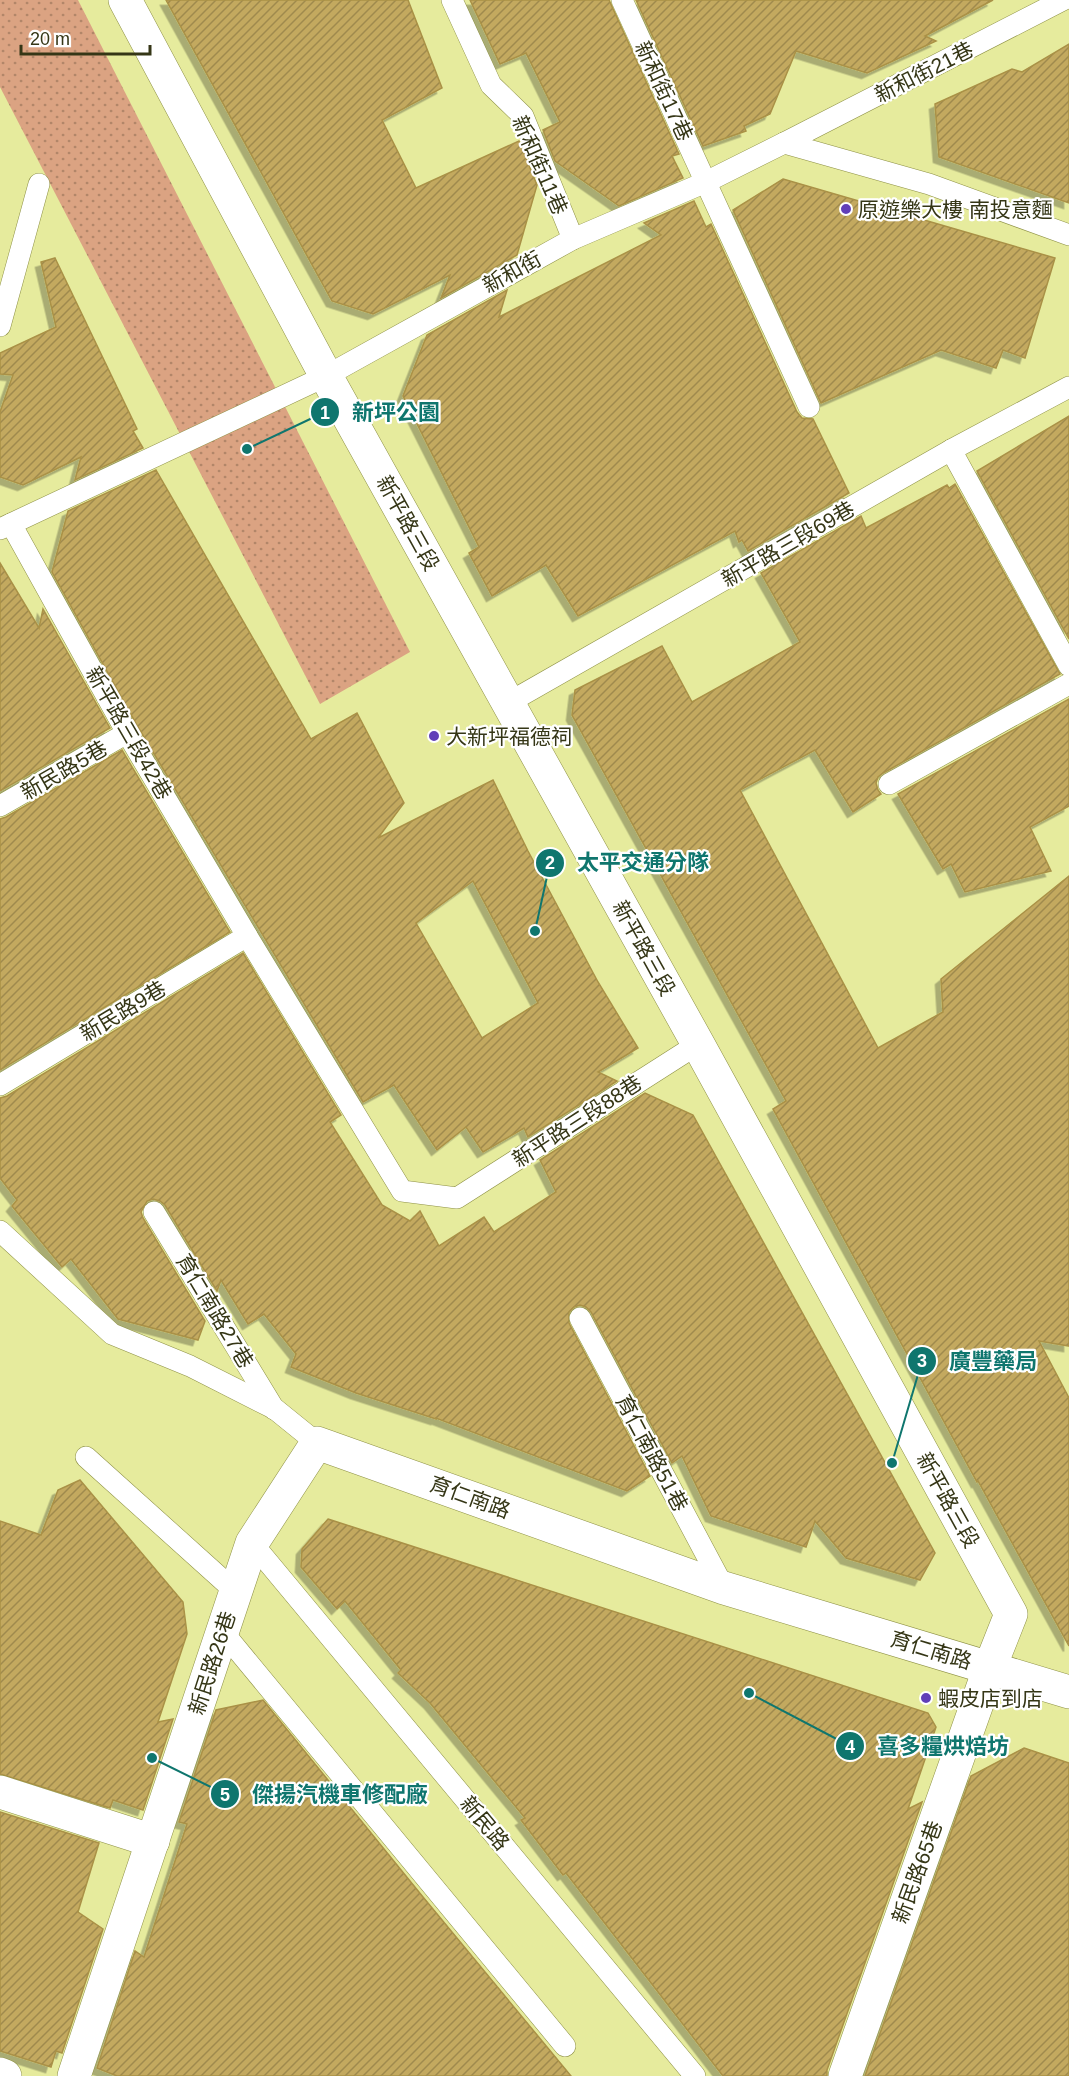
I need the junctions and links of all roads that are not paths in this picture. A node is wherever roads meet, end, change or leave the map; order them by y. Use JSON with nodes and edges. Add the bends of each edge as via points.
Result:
{"nodes":[{"id":1,"x":125,"y":0,"type":"edge"},
{"id":2,"x":452,"y":0,"type":"edge"},
{"id":3,"x":622,"y":0,"type":"edge"},
{"id":4,"x":1063,"y":0,"type":"edge"},
{"id":5,"x":784,"y":143,"type":"junction"},
{"id":6,"x":706,"y":182,"type":"junction"},
{"id":7,"x":39,"y":184,"type":"dead end"},
{"id":8,"x":1069,"y":235,"type":"edge"},
{"id":9,"x":573,"y":239,"type":"junction"},
{"id":10,"x":0,"y":326,"type":"edge"},
{"id":11,"x":326,"y":375,"type":"junction"},
{"id":12,"x":1069,"y":387,"type":"edge"},
{"id":13,"x":809,"y":407,"type":"dead end"},
{"id":14,"x":951,"y":450,"type":"junction"},
{"id":15,"x":5,"y":527,"type":"edge"},
{"id":16,"x":1069,"y":666,"type":"edge"},
{"id":17,"x":1069,"y":684,"type":"edge"},
{"id":18,"x":508,"y":703,"type":"junction"},
{"id":19,"x":127,"y":733,"type":"junction"},
{"id":20,"x":889,"y":784,"type":"dead end"},
{"id":21,"x":0,"y":806,"type":"edge"},
{"id":22,"x":247,"y":936,"type":"junction"},
{"id":23,"x":698,"y":1044,"type":"junction"},
{"id":24,"x":0,"y":1085,"type":"edge"},
{"id":25,"x":457,"y":1198,"type":"joint"},
{"id":26,"x":154,"y":1212,"type":"dead end"},
{"id":27,"x":0,"y":1231,"type":"edge"},
{"id":28,"x":580,"y":1318,"type":"dead end"},
{"id":29,"x":275,"y":1409,"type":"junction"},
{"id":30,"x":317,"y":1443,"type":"junction"},
{"id":31,"x":86,"y":1457,"type":"dead end"},
{"id":32,"x":252,"y":1543,"type":"junction"},
{"id":33,"x":724,"y":1588,"type":"junction"},
{"id":34,"x":236,"y":1592,"type":"junction"},
{"id":35,"x":222,"y":1631,"type":"junction"},
{"id":36,"x":990,"y":1667,"type":"junction"},
{"id":37,"x":1069,"y":1692,"type":"edge"},
{"id":38,"x":0,"y":1792,"type":"edge"},
{"id":39,"x":153,"y":1841,"type":"junction"},
{"id":40,"x":566,"y":2046,"type":"dead end"},
{"id":41,"x":78,"y":2063,"type":"edge"},
{"id":42,"x":0,"y":2074,"type":"edge"},
{"id":43,"x":5,"y":2076,"type":"edge"},
{"id":44,"x":695,"y":2076,"type":"edge"},
{"id":45,"x":845,"y":2076,"type":"edge"}],
"edges":[{"from":1,"to":11,"type":"street","name":"新平路三段"},
{"from":2,"to":9,"type":"lane","name":"新和街11巷","via":[[491,85],[523,116]]},
{"from":3,"to":6,"type":"lane","name":"新和街17巷"},
{"from":4,"to":5,"type":"lane","name":"新和街21巷"},
{"from":5,"to":6,"type":"lane","name":"新和街"},
{"from":5,"to":8,"type":"lane","via":[[929,184]]},
{"from":6,"to":9,"type":"lane","name":"新和街"},
{"from":6,"to":13,"type":"lane"},
{"from":7,"to":10,"type":"lane"},
{"from":9,"to":11,"type":"lane","name":"新和街"},
{"from":11,"to":15,"type":"lane","name":"新平路三段42巷"},
{"from":11,"to":18,"type":"street","name":"新平路三段"},
{"from":12,"to":14,"type":"lane","name":"新平路三段69巷"},
{"from":14,"to":16,"type":"lane"},
{"from":14,"to":18,"type":"lane","name":"新平路三段69巷"},
{"from":15,"to":19,"type":"lane","name":"新平路三段42巷"},
{"from":17,"to":20,"type":"lane"},
{"from":18,"to":23,"type":"street","name":"新平路三段"},
{"from":19,"to":21,"type":"lane","name":"新民路5巷"},
{"from":19,"to":22,"type":"lane","name":"新平路三段42巷"},
{"from":22,"to":24,"type":"lane","name":"新民路9巷"},
{"from":22,"to":25,"type":"lane","name":"新平路三段42巷","via":[[402,1191]]},
{"from":23,"to":25,"type":"lane","name":"新平路三段88巷"},
{"from":23,"to":36,"type":"street","name":"新平路三段","via":[[1011,1614]]},
{"from":26,"to":29,"type":"lane","name":"育仁南路27巷"},
{"from":27,"to":29,"type":"lane","name":"育仁南路","via":[[112,1334],[190,1366]]},
{"from":28,"to":33,"type":"lane","name":"育仁南路51巷"},
{"from":29,"to":30,"type":"lane","name":"育仁南路"},
{"from":30,"to":32,"type":"street","name":"新民路26巷"},
{"from":30,"to":33,"type":"street","name":"育仁南路"},
{"from":31,"to":34,"type":"lane"},
{"from":32,"to":34,"type":"street","name":"新民路26巷"},
{"from":32,"to":44,"type":"lane","name":"新民路"},
{"from":33,"to":36,"type":"street","name":"育仁南路"},
{"from":34,"to":35,"type":"street","name":"新民路26巷"},
{"from":35,"to":39,"type":"street","name":"新民路26巷"},
{"from":35,"to":40,"type":"lane"},
{"from":36,"to":37,"type":"street"},
{"from":36,"to":45,"type":"street","name":"新民路65巷"},
{"from":38,"to":39,"type":"street"},
{"from":39,"to":41,"type":"street","name":"新民路26巷"},
{"from":42,"to":43,"type":"street"}]}
